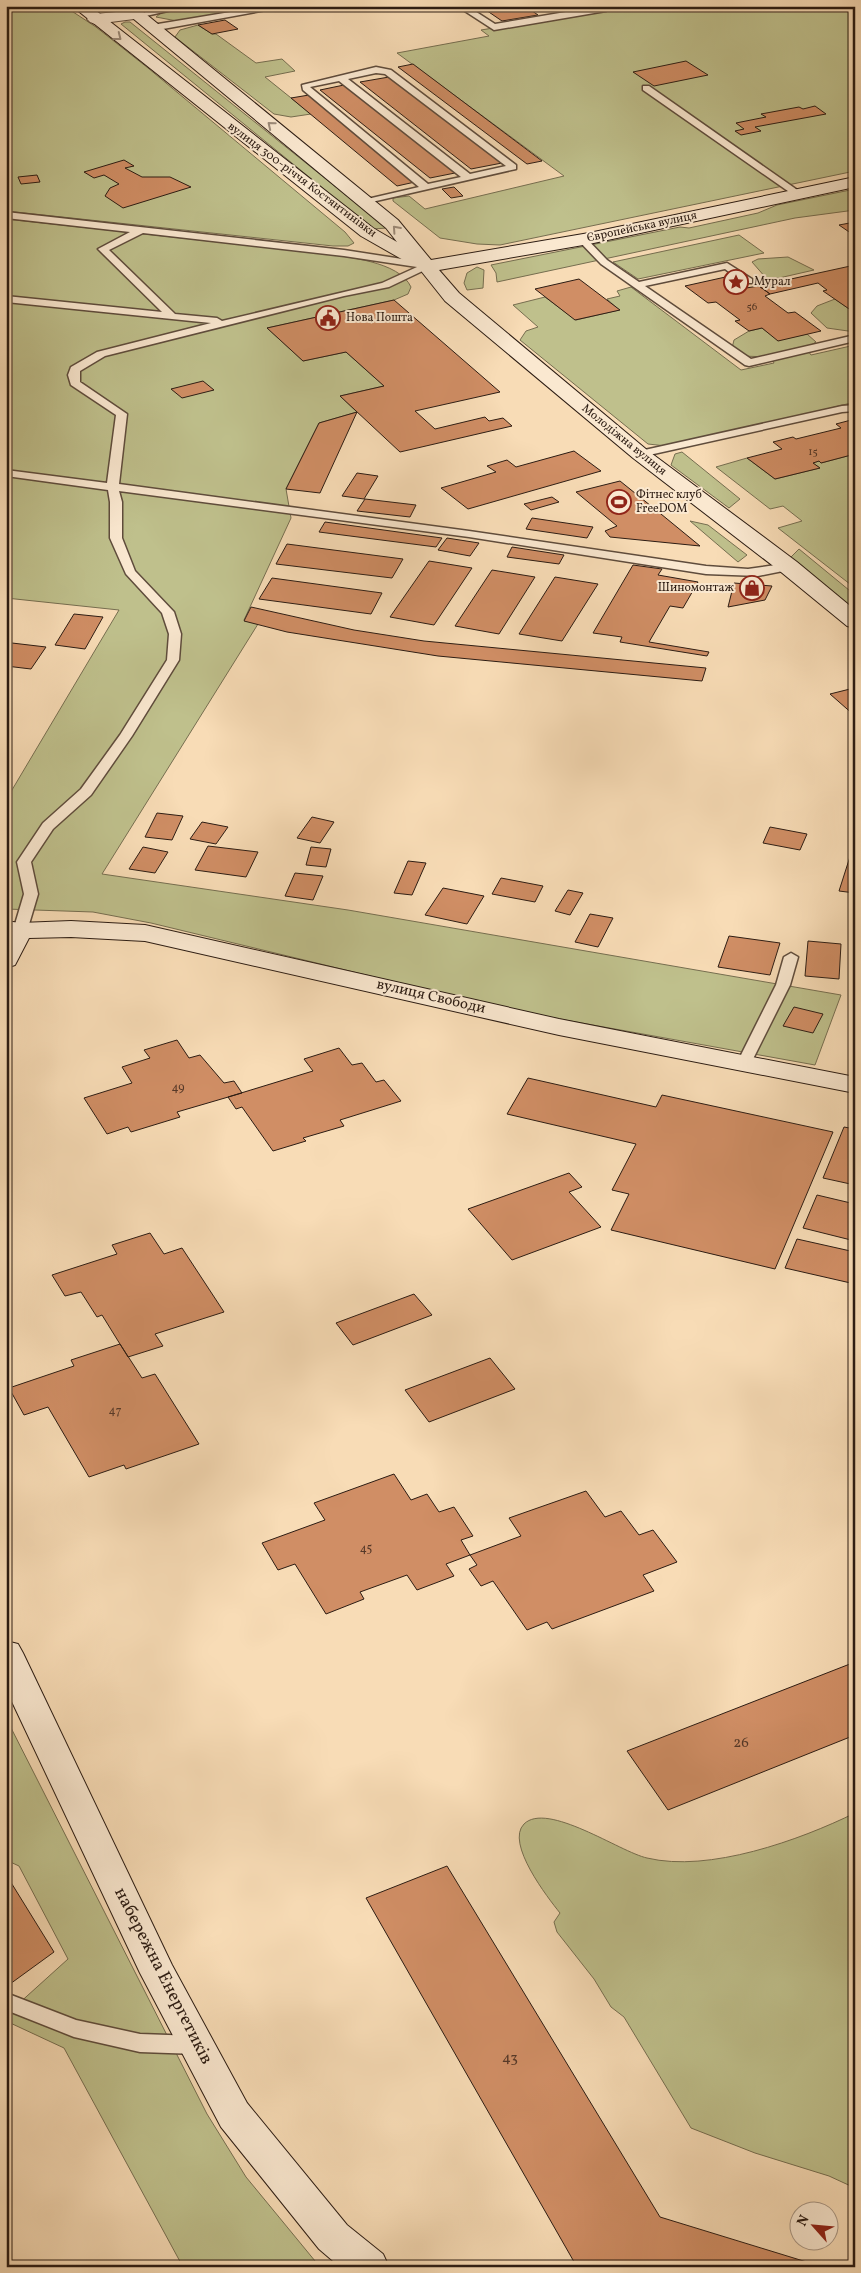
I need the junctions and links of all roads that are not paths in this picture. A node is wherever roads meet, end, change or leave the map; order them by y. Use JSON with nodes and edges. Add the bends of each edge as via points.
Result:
{"nodes":[{"id":1,"x":80,"y":6,"type":"edge"},
{"id":2,"x":186,"y":6,"type":"edge"},
{"id":3,"x":284,"y":6,"type":"edge"},
{"id":4,"x":461,"y":6,"type":"edge"},
{"id":5,"x":606,"y":8,"type":"dead end"},
{"id":6,"x":131,"y":10,"type":"edge"},
{"id":7,"x":95,"y":19,"type":"junction"},
{"id":8,"x":152,"y":28,"type":"junction"},
{"id":9,"x":340,"y":77,"type":"junction"},
{"id":10,"x":646,"y":88,"type":"dead end"},
{"id":11,"x":469,"y":178,"type":"junction"},
{"id":12,"x":855,"y":182,"type":"edge"},
{"id":13,"x":425,"y":187,"type":"junction"},
{"id":14,"x":798,"y":194,"type":"junction"},
{"id":15,"x":366,"y":202,"type":"junction"},
{"id":16,"x":6,"y":215,"type":"edge"},
{"id":17,"x":143,"y":230,"type":"junction"},
{"id":18,"x":582,"y":239,"type":"junction"},
{"id":19,"x":428,"y":266,"type":"junction"},
{"id":20,"x":748,"y":281,"type":"dead end"},
{"id":21,"x":637,"y":285,"type":"junction"},
{"id":22,"x":6,"y":299,"type":"edge"},
{"id":23,"x":172,"y":316,"type":"junction"},
{"id":24,"x":228,"y":322,"type":"junction"},
{"id":25,"x":855,"y":338,"type":"edge"},
{"id":26,"x":855,"y":408,"type":"edge"},
{"id":27,"x":640,"y":454,"type":"junction"},
{"id":28,"x":6,"y":474,"type":"edge"},
{"id":29,"x":113,"y":488,"type":"junction"},
{"id":30,"x":789,"y":567,"type":"junction"},
{"id":31,"x":855,"y":621,"type":"edge"},
{"id":32,"x":13,"y":930,"type":"edge"},
{"id":33,"x":792,"y":957,"type":"dead end"},
{"id":34,"x":6,"y":960,"type":"edge"},
{"id":35,"x":744,"y":1063,"type":"junction"},
{"id":36,"x":855,"y":1085,"type":"edge"},
{"id":37,"x":6,"y":1652,"type":"edge"},
{"id":38,"x":6,"y":2001,"type":"edge"},
{"id":39,"x":197,"y":2045,"type":"junction"},
{"id":40,"x":369,"y":2267,"type":"edge"}],
"edges":[{"from":1,"to":7,"type":"street","name":"вулиця 300-річчя Костянтинівки"},
{"from":2,"to":6,"type":"lane"},
{"from":3,"to":8,"type":"lane"},
{"from":4,"to":5,"type":"lane","via":[[494,27]]},
{"from":6,"to":7,"type":"street"},
{"from":6,"to":8,"type":"street","name":"вулиця 300-річчя Костянтинівки"},
{"from":7,"to":19,"type":"street","name":"вулиця 300-річчя Костянтинівки","one_way":true,"via":[[367,232]]},
{"from":15,"to":8,"type":"street","name":"вулиця 300-річчя Костянтинівки","one_way":true},
{"from":9,"to":11,"type":"lane"},
{"from":9,"to":11,"type":"lane","via":[[376,70],[388,72],[513,167]]},
{"from":9,"to":13,"type":"lane","via":[[311,83],[306,88]]},
{"from":10,"to":14,"type":"lane"},
{"from":11,"to":13,"type":"lane"},
{"from":12,"to":14,"type":"street","name":"Європейська вулиця"},
{"from":13,"to":15,"type":"lane"},
{"from":14,"to":18,"type":"street","name":"Європейська вулиця"},
{"from":19,"to":15,"type":"street","name":"вулиця 300-річчя Костянтинівки","one_way":true,"via":[[392,224]]},
{"from":16,"to":17,"type":"lane"},
{"from":17,"to":19,"type":"lane"},
{"from":17,"to":23,"type":"lane","via":[[103,249]]},
{"from":18,"to":19,"type":"street","name":"Європейська вулиця"},
{"from":18,"to":21,"type":"lane","via":[[604,262]]},
{"from":19,"to":24,"type":"lane","via":[[385,285]]},
{"from":19,"to":27,"type":"street","name":"Молодіжна вулиця","via":[[452,297]]},
{"from":20,"to":21,"type":"lane","via":[[727,266]]},
{"from":21,"to":25,"type":"lane","via":[[749,363]]},
{"from":22,"to":23,"type":"lane"},
{"from":23,"to":24,"type":"lane"},
{"from":24,"to":29,"type":"lane","via":[[101,354],[75,369],[75,384],[122,414]]},
{"from":26,"to":27,"type":"lane"},
{"from":27,"to":30,"type":"street","name":"Молодіжна вулиця"},
{"from":28,"to":29,"type":"lane"},
{"from":29,"to":30,"type":"lane","via":[[469,534],[706,570],[769,573]]},
{"from":29,"to":32,"type":"lane","via":[[116,538],[130,572],[168,612],[175,634],[173,660],[126,736],[86,792],[48,826],[24,862],[31,894]]},
{"from":30,"to":31,"type":"street","name":"Молодіжна вулиця"},
{"from":32,"to":34,"type":"street"},
{"from":32,"to":35,"type":"street","name":"вулиця Свободи","via":[[145,933],[559,1026]]},
{"from":33,"to":35,"type":"lane","via":[[783,985]]},
{"from":35,"to":36,"type":"street","name":"вулиця Свободи"},
{"from":37,"to":39,"type":"street","name":"набережна Енергетиків","via":[[158,1973]]},
{"from":38,"to":39,"type":"lane","via":[[74,2028],[140,2043]]},
{"from":39,"to":40,"type":"street","name":"набережна Енергетиків","via":[[234,2115],[333,2237]]}]}
